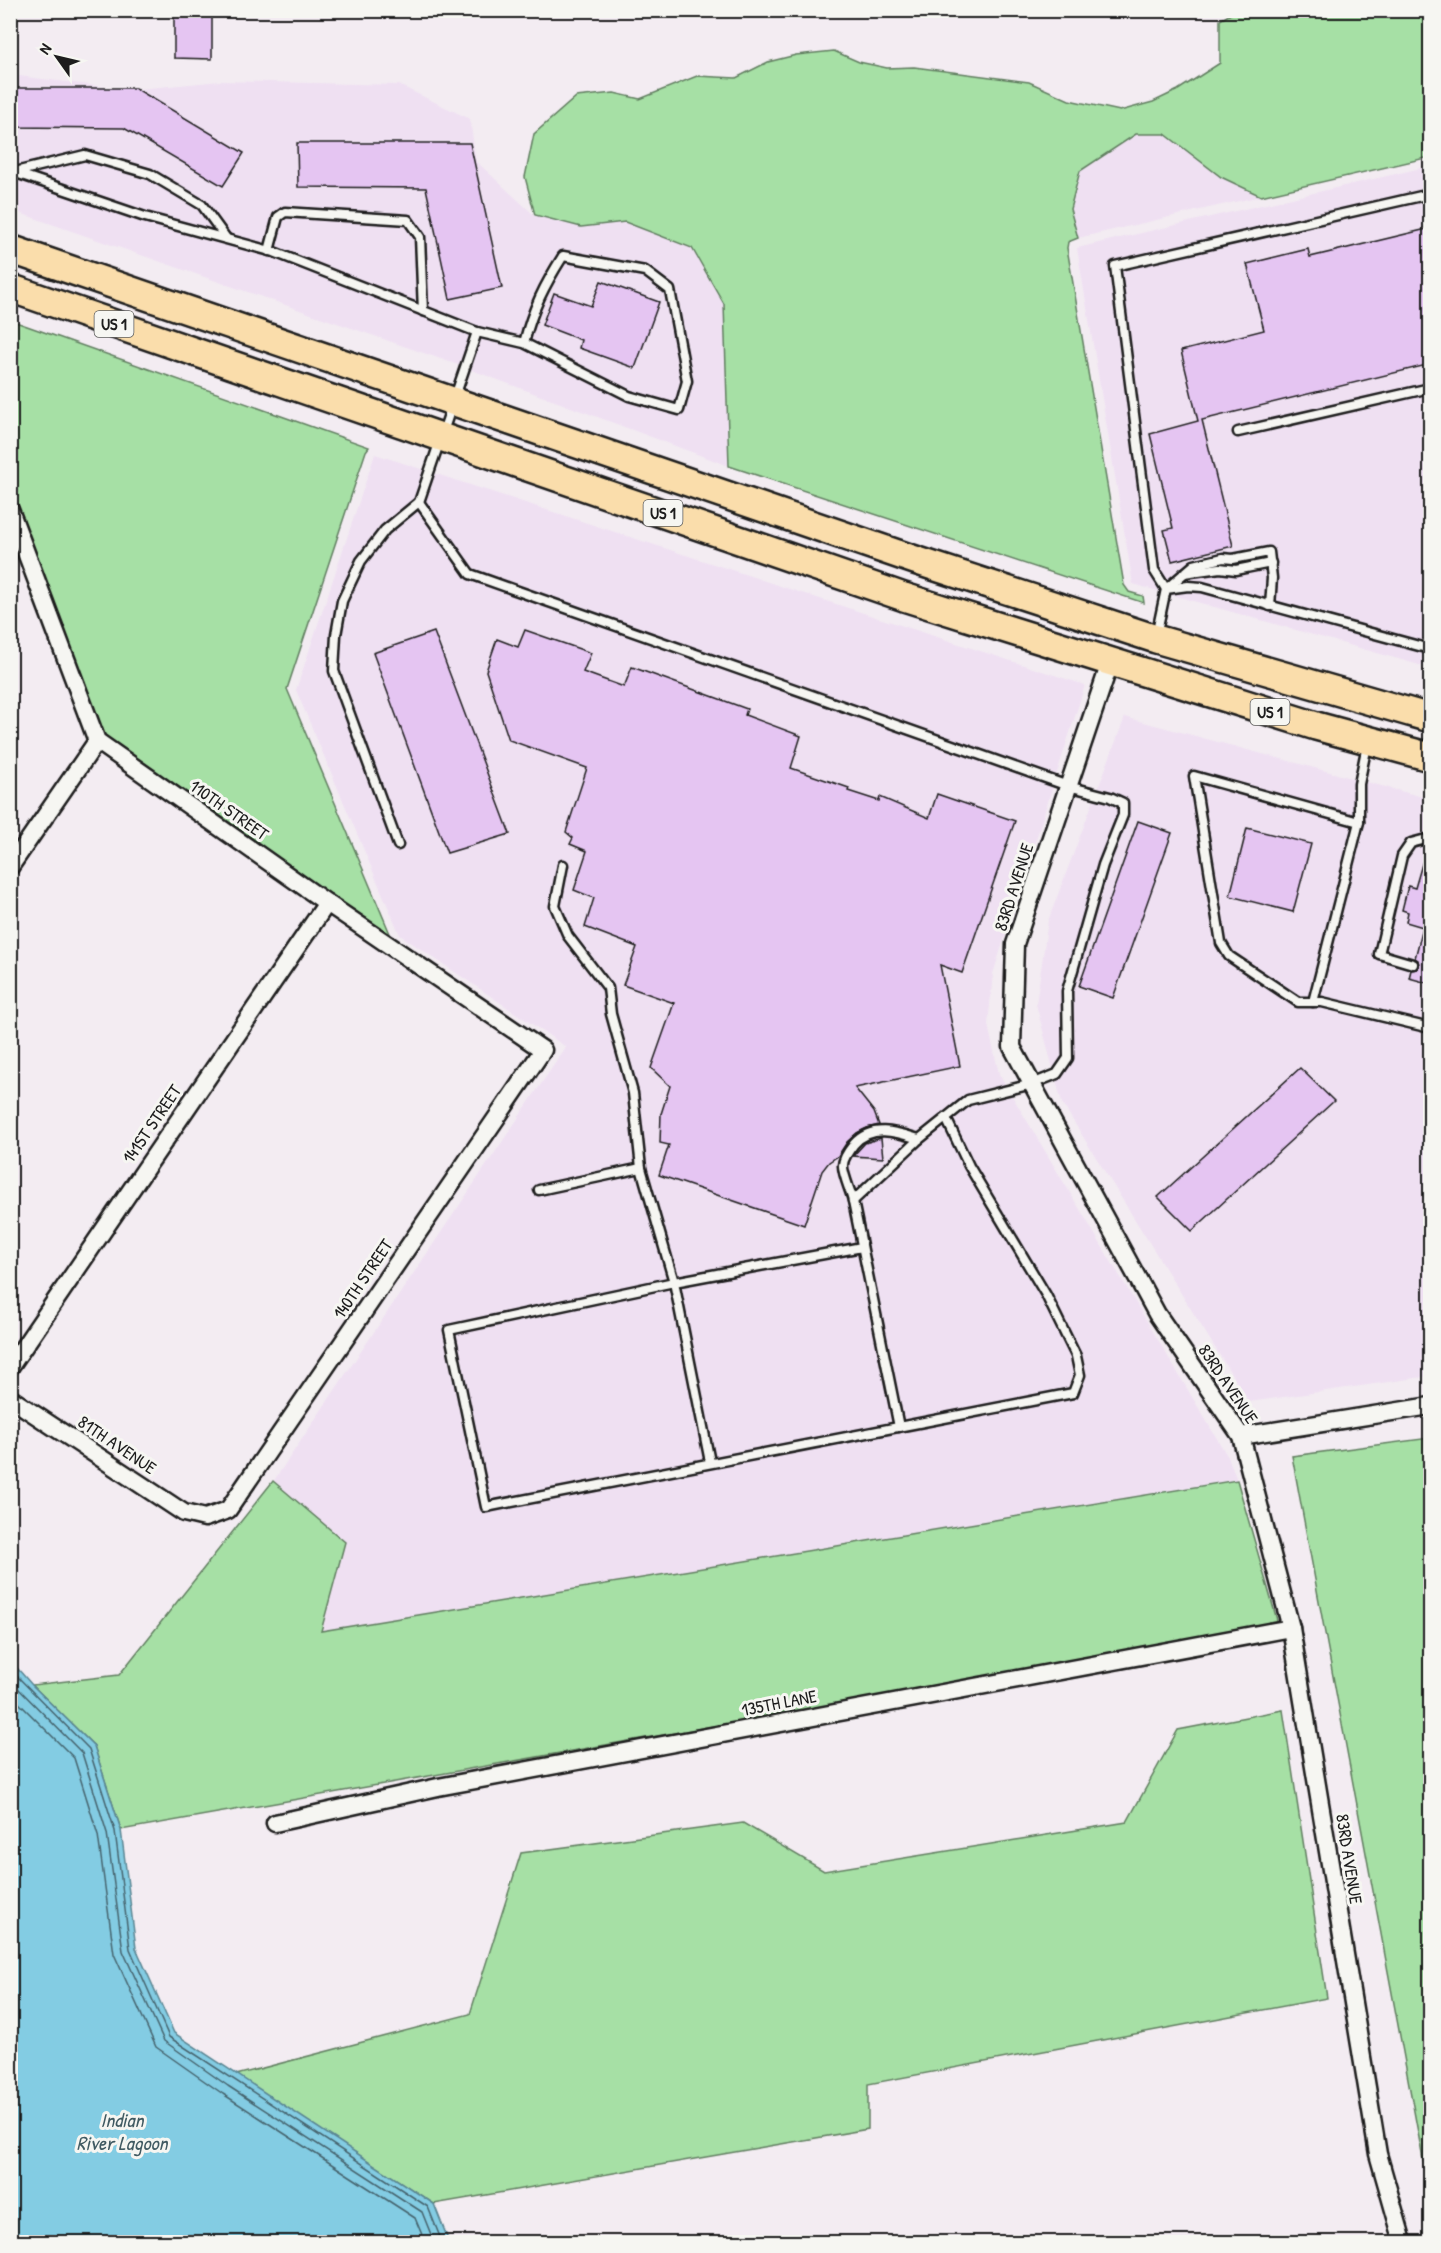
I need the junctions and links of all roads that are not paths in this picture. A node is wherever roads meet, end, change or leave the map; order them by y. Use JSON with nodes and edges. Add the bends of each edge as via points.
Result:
{"nodes":[{"id":1,"x":13,"y":172,"type":"edge"},
{"id":2,"x":1431,"y":194,"type":"edge"},
{"id":3,"x":226,"y":238,"type":"junction"},
{"id":4,"x":10,"y":249,"type":"edge"},
{"id":5,"x":269,"y":251,"type":"junction"},
{"id":6,"x":10,"y":288,"type":"edge"},
{"id":7,"x":423,"y":311,"type":"junction"},
{"id":8,"x":477,"y":332,"type":"junction"},
{"id":9,"x":524,"y":343,"type":"junction"},
{"id":10,"x":1431,"y":388,"type":"edge"},
{"id":11,"x":453,"y":401,"type":"junction"},
{"id":12,"x":1238,"y":432,"type":"dead end"},
{"id":13,"x":440,"y":436,"type":"junction"},
{"id":14,"x":419,"y":502,"type":"junction"},
{"id":15,"x":10,"y":510,"type":"edge"},
{"id":16,"x":1271,"y":563,"type":"junction"},
{"id":17,"x":1184,"y":573,"type":"junction"},
{"id":18,"x":1166,"y":589,"type":"junction"},
{"id":19,"x":1270,"y":606,"type":"junction"},
{"id":20,"x":1163,"y":641,"type":"junction"},
{"id":21,"x":1431,"y":649,"type":"edge"},
{"id":22,"x":1110,"y":663,"type":"junction"},
{"id":23,"x":1431,"y":718,"type":"edge"},
{"id":24,"x":1368,"y":740,"type":"junction"},
{"id":25,"x":97,"y":741,"type":"junction"},
{"id":26,"x":1431,"y":757,"type":"edge"},
{"id":27,"x":1068,"y":786,"type":"junction"},
{"id":28,"x":1359,"y":822,"type":"junction"},
{"id":29,"x":1429,"y":838,"type":"edge"},
{"id":30,"x":398,"y":845,"type":"dead end"},
{"id":31,"x":563,"y":865,"type":"dead end"},
{"id":32,"x":10,"y":867,"type":"edge"},
{"id":33,"x":327,"y":903,"type":"junction"},
{"id":34,"x":1413,"y":964,"type":"dead end"},
{"id":35,"x":1313,"y":1002,"type":"junction"},
{"id":36,"x":1431,"y":1028,"type":"edge"},
{"id":37,"x":543,"y":1050,"type":"joint"},
{"id":38,"x":1032,"y":1084,"type":"junction"},
{"id":39,"x":946,"y":1118,"type":"junction"},
{"id":40,"x":919,"y":1139,"type":"junction"},
{"id":41,"x":641,"y":1168,"type":"junction"},
{"id":42,"x":539,"y":1190,"type":"dead end"},
{"id":43,"x":853,"y":1201,"type":"junction"},
{"id":44,"x":862,"y":1247,"type":"junction"},
{"id":45,"x":674,"y":1281,"type":"junction"},
{"id":46,"x":10,"y":1367,"type":"edge"},
{"id":47,"x":10,"y":1398,"type":"edge"},
{"id":48,"x":1431,"y":1406,"type":"edge"},
{"id":49,"x":899,"y":1427,"type":"junction"},
{"id":50,"x":1241,"y":1436,"type":"junction"},
{"id":51,"x":710,"y":1462,"type":"junction"},
{"id":52,"x":205,"y":1518,"type":"joint"},
{"id":53,"x":1291,"y":1628,"type":"junction"},
{"id":54,"x":275,"y":1824,"type":"dead end"},
{"id":55,"x":1403,"y":2242,"type":"edge"}],
"edges":[{"from":1,"to":3,"type":"lane","via":[[145,218]]},
{"from":1,"to":3,"type":"lane","via":[[85,154],[150,174],[202,206]]},
{"from":2,"to":18,"type":"lane","via":[[1115,266],[1154,570]]},
{"from":3,"to":5,"type":"lane"},
{"from":4,"to":11,"type":"main road","number":"US 1"},
{"from":5,"to":7,"type":"lane"},
{"from":5,"to":7,"type":"lane","via":[[278,217],[285,212],[408,220],[420,237]]},
{"from":6,"to":13,"type":"main road","number":"US 1"},
{"from":7,"to":8,"type":"lane"},
{"from":8,"to":9,"type":"lane"},
{"from":8,"to":11,"type":"lane"},
{"from":9,"to":9,"type":"lane","via":[[543,287],[563,256],[645,271],[670,290],[687,381],[679,410],[629,396]]},
{"from":10,"to":12,"type":"lane"},
{"from":11,"to":13,"type":"lane"},
{"from":11,"to":20,"type":"main road","number":"US 1"},
{"from":13,"to":14,"type":"lane"},
{"from":13,"to":22,"type":"main road","number":"US 1","via":[[904,597]]},
{"from":14,"to":27,"type":"lane","via":[[470,574]]},
{"from":14,"to":30,"type":"lane","via":[[385,530],[361,561],[342,601],[336,635],[334,671]]},
{"from":15,"to":25,"type":"street"},
{"from":16,"to":17,"type":"lane"},
{"from":16,"to":17,"type":"lane","via":[[1269,552],[1194,564]]},
{"from":16,"to":19,"type":"lane"},
{"from":17,"to":18,"type":"lane"},
{"from":18,"to":19,"type":"lane","via":[[1202,587]]},
{"from":18,"to":20,"type":"lane"},
{"from":19,"to":21,"type":"lane"},
{"from":20,"to":22,"type":"main road","via":[[1132,649]]},
{"from":20,"to":23,"type":"main road","number":"US 1"},
{"from":22,"to":24,"type":"main road","number":"US 1"},
{"from":22,"to":27,"type":"street","name":"83RD AVENUE"},
{"from":24,"to":26,"type":"main road","number":"US 1"},
{"from":24,"to":28,"type":"lane","via":[[1359,784]]},
{"from":25,"to":32,"type":"street"},
{"from":25,"to":33,"type":"street","name":"110TH STREET"},
{"from":27,"to":38,"type":"street","name":"83RD AVENUE","via":[[1015,944],[1012,1047]]},
{"from":27,"to":38,"type":"lane","via":[[1123,803],[1123,815],[1103,865],[1067,991],[1068,1058],[1057,1074]]},
{"from":28,"to":35,"type":"lane"},
{"from":28,"to":35,"type":"lane","via":[[1194,776],[1221,943],[1229,956],[1298,1002]]},
{"from":29,"to":34,"type":"lane","via":[[1411,843],[1402,856],[1379,954]]},
{"from":31,"to":41,"type":"lane","via":[[555,906],[568,936],[608,988],[611,1014],[633,1093]]},
{"from":33,"to":37,"type":"street","name":"110TH STREET"},
{"from":33,"to":46,"type":"street","name":"141ST STREET"},
{"from":35,"to":36,"type":"lane"},
{"from":37,"to":52,"type":"street","name":"140TH STREET","via":[[228,1510]]},
{"from":38,"to":39,"type":"lane","via":[[968,1100]]},
{"from":38,"to":50,"type":"street","name":"83RD AVENUE","via":[[1157,1314]]},
{"from":39,"to":40,"type":"lane"},
{"from":39,"to":49,"type":"lane","via":[[969,1166],[1046,1295],[1076,1356],[1080,1375],[1073,1393]]},
{"from":40,"to":43,"type":"lane"},
{"from":40,"to":43,"type":"lane","via":[[893,1131],[873,1131],[860,1138],[843,1165]]},
{"from":41,"to":42,"type":"lane"},
{"from":41,"to":45,"type":"lane"},
{"from":43,"to":44,"type":"lane"},
{"from":44,"to":45,"type":"lane"},
{"from":44,"to":49,"type":"lane"},
{"from":45,"to":51,"type":"lane"},
{"from":45,"to":51,"type":"lane","via":[[449,1330],[486,1507]]},
{"from":47,"to":52,"type":"street","name":"81TH AVENUE","via":[[184,1513]]},
{"from":48,"to":50,"type":"street"},
{"from":49,"to":51,"type":"lane"},
{"from":50,"to":53,"type":"street","name":"83RD AVENUE"},
{"from":53,"to":54,"type":"street","name":"135TH LANE","via":[[438,1786]]},
{"from":53,"to":55,"type":"street","name":"83RD AVENUE","via":[[1378,2154]]}]}
